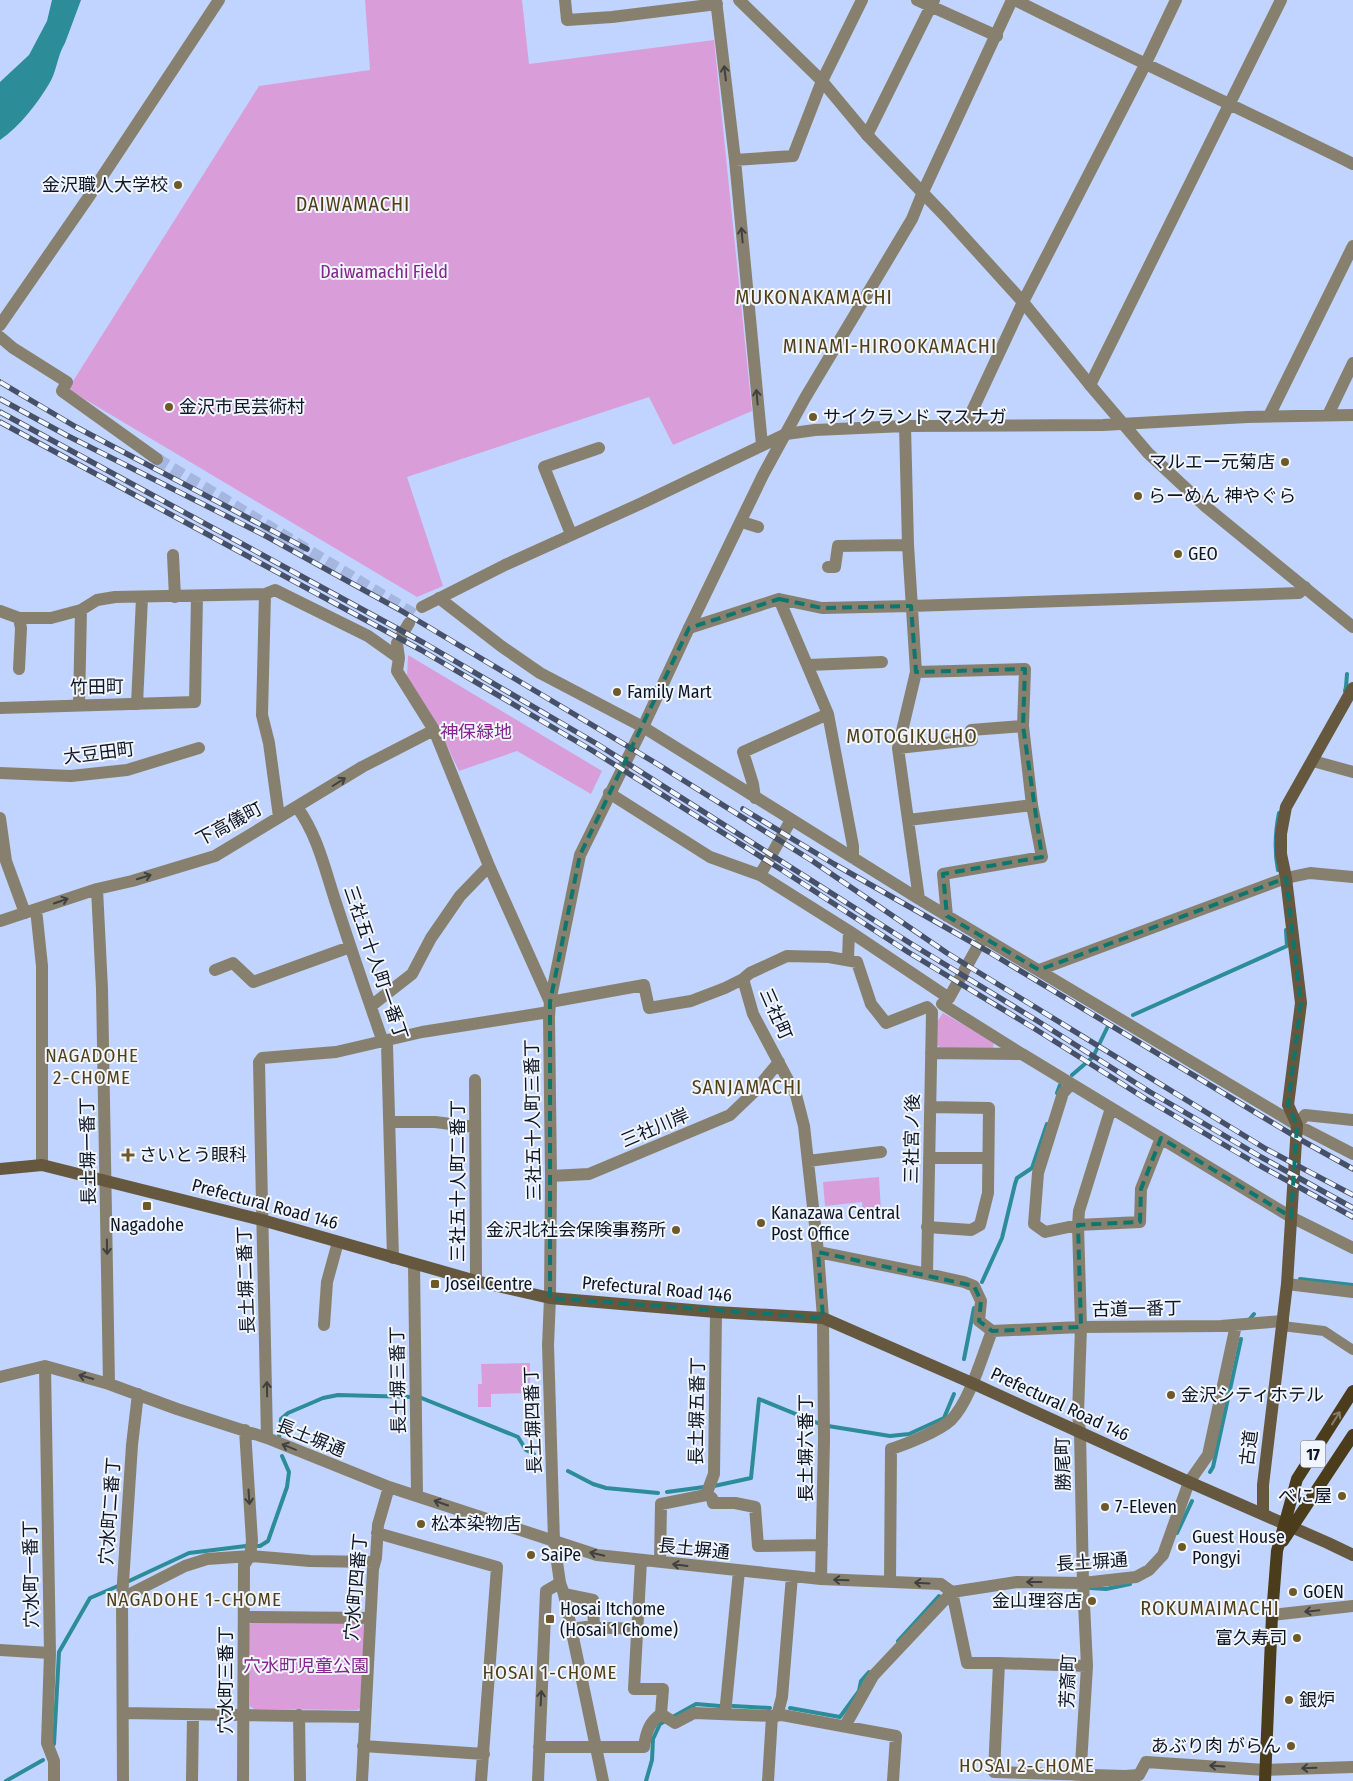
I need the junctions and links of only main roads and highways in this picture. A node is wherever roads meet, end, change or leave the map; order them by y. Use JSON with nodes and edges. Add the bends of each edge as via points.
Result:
{"nodes":[{"id":1,"x":1353,"y":688,"type":"edge"},
{"id":2,"x":0,"y":1169,"type":"edge"},
{"id":3,"x":1353,"y":1391,"type":"edge"},
{"id":4,"x":1353,"y":1435,"type":"edge"},
{"id":5,"x":1263,"y":1514,"type":"junction"},
{"id":6,"x":1288,"y":1525,"type":"junction"},
{"id":7,"x":1353,"y":1555,"type":"edge"},
{"id":8,"x":1265,"y":1775,"type":"edge"}],
"edges":[{"from":1,"to":5,"type":"main road","name":"古道","via":[[1286,807],[1281,834],[1301,1004],[1288,1105],[1297,1125],[1287,1284],[1262,1485]]},
{"from":2,"to":5,"type":"main road","name":"Prefectural Road 146","via":[[42,1164],[550,1298],[823,1318]]},
{"from":6,"to":3,"type":"main road","number":"17","one_way":true,"via":[[1297,1479]]},
{"from":4,"to":6,"type":"main road","number":"17"},
{"from":5,"to":6,"type":"main road","name":"Prefectural Road 146"},
{"from":6,"to":7,"type":"main road","name":"Prefectural Road 146"},
{"from":6,"to":8,"type":"main road","number":"17","via":[[1277,1551]]}]}
